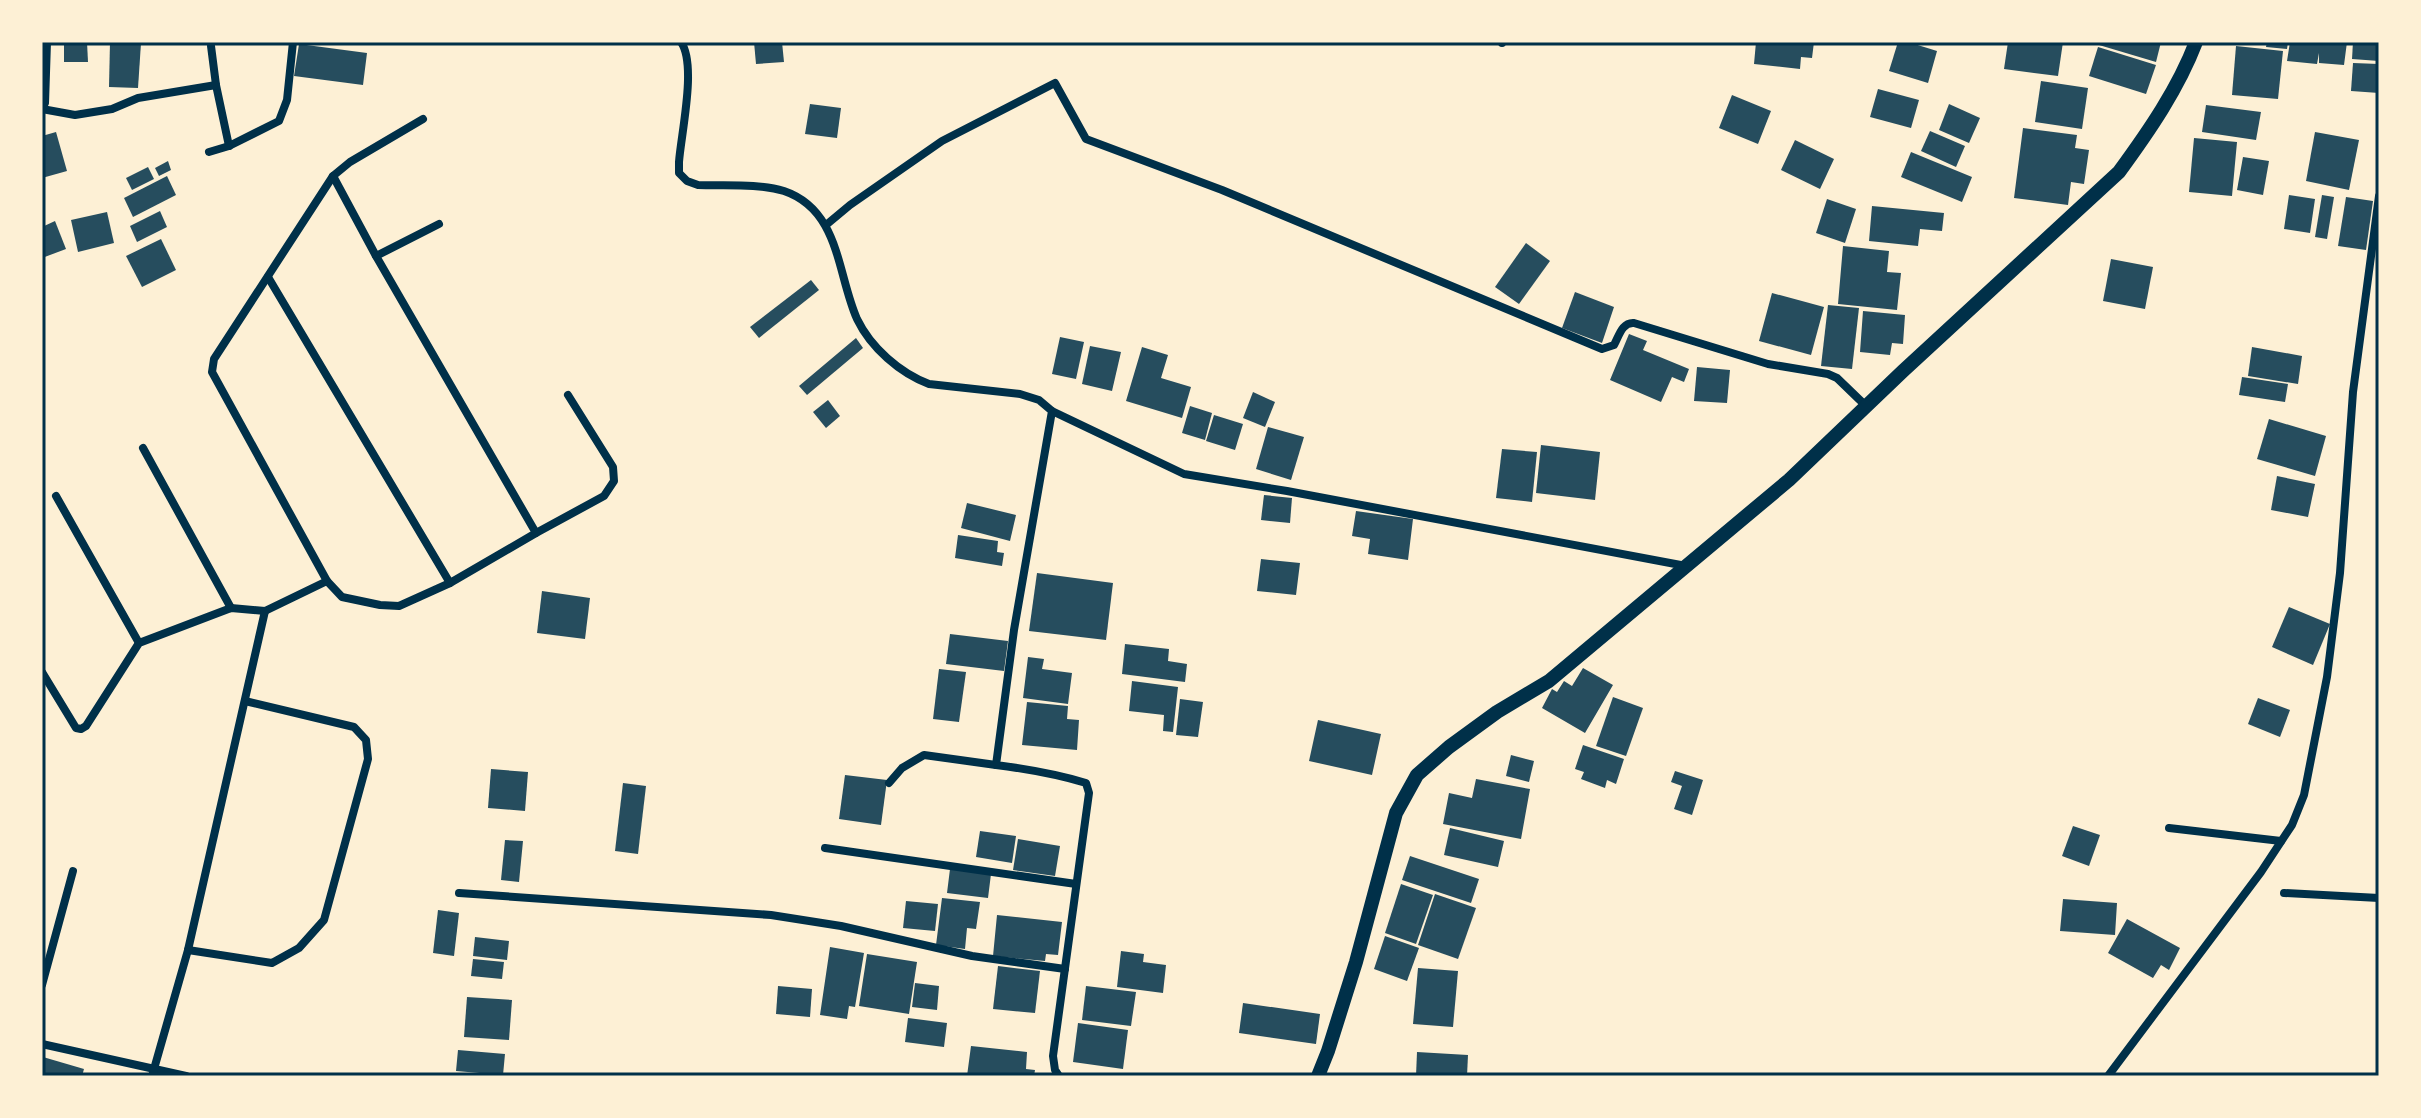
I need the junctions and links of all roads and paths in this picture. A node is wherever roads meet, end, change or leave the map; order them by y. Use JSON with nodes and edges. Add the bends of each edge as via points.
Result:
{"nodes":[{"id":1,"x":47,"y":42,"type":"edge"},
{"id":2,"x":293,"y":42,"type":"edge"},
{"id":3,"x":681,"y":42,"type":"edge"},
{"id":4,"x":2196,"y":42,"type":"edge"},
{"id":5,"x":211,"y":46,"type":"dead end"},
{"id":6,"x":216,"y":85,"type":"junction"},
{"id":7,"x":42,"y":109,"type":"edge"},
{"id":8,"x":423,"y":119,"type":"dead end"},
{"id":9,"x":229,"y":146,"type":"junction"},
{"id":10,"x":209,"y":152,"type":"dead end"},
{"id":11,"x":333,"y":176,"type":"junction"},
{"id":12,"x":2379,"y":196,"type":"edge"},
{"id":13,"x":439,"y":224,"type":"dead end"},
{"id":14,"x":826,"y":225,"type":"junction"},
{"id":15,"x":376,"y":256,"type":"junction"},
{"id":16,"x":268,"y":277,"type":"junction"},
{"id":17,"x":568,"y":395,"type":"dead end"},
{"id":18,"x":1866,"y":406,"type":"junction"},
{"id":19,"x":1052,"y":411,"type":"junction"},
{"id":20,"x":143,"y":448,"type":"dead end"},
{"id":21,"x":56,"y":496,"type":"dead end"},
{"id":22,"x":536,"y":533,"type":"junction"},
{"id":23,"x":1687,"y":566,"type":"junction"},
{"id":24,"x":327,"y":581,"type":"junction"},
{"id":25,"x":450,"y":583,"type":"junction"},
{"id":26,"x":231,"y":608,"type":"junction"},
{"id":27,"x":265,"y":611,"type":"junction"},
{"id":28,"x":139,"y":643,"type":"junction"},
{"id":29,"x":42,"y":672,"type":"edge"},
{"id":30,"x":245,"y":701,"type":"junction"},
{"id":31,"x":996,"y":765,"type":"junction"},
{"id":32,"x":889,"y":783,"type":"dead end"},
{"id":33,"x":2169,"y":828,"type":"dead end"},
{"id":34,"x":2281,"y":841,"type":"junction"},
{"id":35,"x":825,"y":848,"type":"dead end"},
{"id":36,"x":73,"y":871,"type":"dead end"},
{"id":37,"x":1076,"y":884,"type":"junction"},
{"id":38,"x":459,"y":893,"type":"dead end"},
{"id":39,"x":2284,"y":893,"type":"dead end"},
{"id":40,"x":2379,"y":898,"type":"edge"},
{"id":41,"x":188,"y":950,"type":"junction"},
{"id":42,"x":1065,"y":969,"type":"junction"},
{"id":43,"x":42,"y":985,"type":"edge"},
{"id":44,"x":42,"y":1044,"type":"edge"},
{"id":45,"x":153,"y":1072,"type":"edge"},
{"id":46,"x":186,"y":1076,"type":"edge"},
{"id":47,"x":1059,"y":1076,"type":"edge"},
{"id":48,"x":1318,"y":1076,"type":"edge"},
{"id":49,"x":2108,"y":1076,"type":"edge"}],
"edges":[{"from":1,"to":7,"type":"street"},
{"from":2,"to":9,"type":"street","via":[[287,100],[279,121]]},
{"from":3,"to":14,"type":"street","via":[[687,88],[679,173],[698,185],[785,191],[801,199]]},
{"from":4,"to":18,"type":"street","via":[[2167,100],[2119,172]]},
{"from":5,"to":6,"type":"street"},
{"from":6,"to":7,"type":"street","via":[[75,115]]},
{"from":6,"to":9,"type":"street"},
{"from":8,"to":11,"type":"street"},
{"from":9,"to":10,"type":"street"},
{"from":11,"to":15,"type":"street"},
{"from":11,"to":16,"type":"street"},
{"from":12,"to":34,"type":"street","via":[[2353,392],[2327,677],[2304,795]]},
{"from":13,"to":15,"type":"street"},
{"from":14,"to":18,"type":"street","via":[[942,141],[1055,83],[1086,139],[1222,190],[1602,349],[1614,345],[1624,327],[1634,323],[1768,364],[1828,374]]},
{"from":14,"to":19,"type":"street","via":[[858,321],[895,364],[929,384],[1020,394]]},
{"from":15,"to":22,"type":"street"},
{"from":16,"to":24,"type":"street","via":[[221,346],[212,372]]},
{"from":16,"to":25,"type":"street"},
{"from":17,"to":22,"type":"street","via":[[613,467],[614,481],[604,496]]},
{"from":18,"to":23,"type":"street"},
{"from":19,"to":23,"type":"street","via":[[1184,474]]},
{"from":19,"to":31,"type":"street"},
{"from":20,"to":26,"type":"street"},
{"from":21,"to":28,"type":"street"},
{"from":22,"to":25,"type":"street"},
{"from":23,"to":48,"type":"street","via":[[1549,681],[1485,720],[1417,775],[1396,813],[1356,962]]},
{"from":24,"to":25,"type":"street","via":[[342,597],[399,606]]},
{"from":24,"to":27,"type":"street"},
{"from":26,"to":27,"type":"street"},
{"from":26,"to":28,"type":"street"},
{"from":27,"to":30,"type":"street"},
{"from":28,"to":29,"type":"street","via":[[81,729]]},
{"from":30,"to":41,"type":"street"},
{"from":30,"to":41,"type":"street","via":[[354,727],[366,740],[368,759],[324,920],[299,948],[272,963]]},
{"from":31,"to":32,"type":"street","via":[[924,755]]},
{"from":31,"to":37,"type":"street","via":[[1086,783]]},
{"from":33,"to":34,"type":"street"},
{"from":34,"to":49,"type":"street"},
{"from":35,"to":37,"type":"street"},
{"from":36,"to":43,"type":"street"},
{"from":37,"to":42,"type":"street"},
{"from":38,"to":42,"type":"street","via":[[771,915],[972,956]]},
{"from":39,"to":40,"type":"street"},
{"from":41,"to":45,"type":"street"},
{"from":42,"to":47,"type":"street","via":[[1053,1056]]},
{"from":44,"to":45,"type":"street"},
{"from":45,"to":46,"type":"street"}]}
